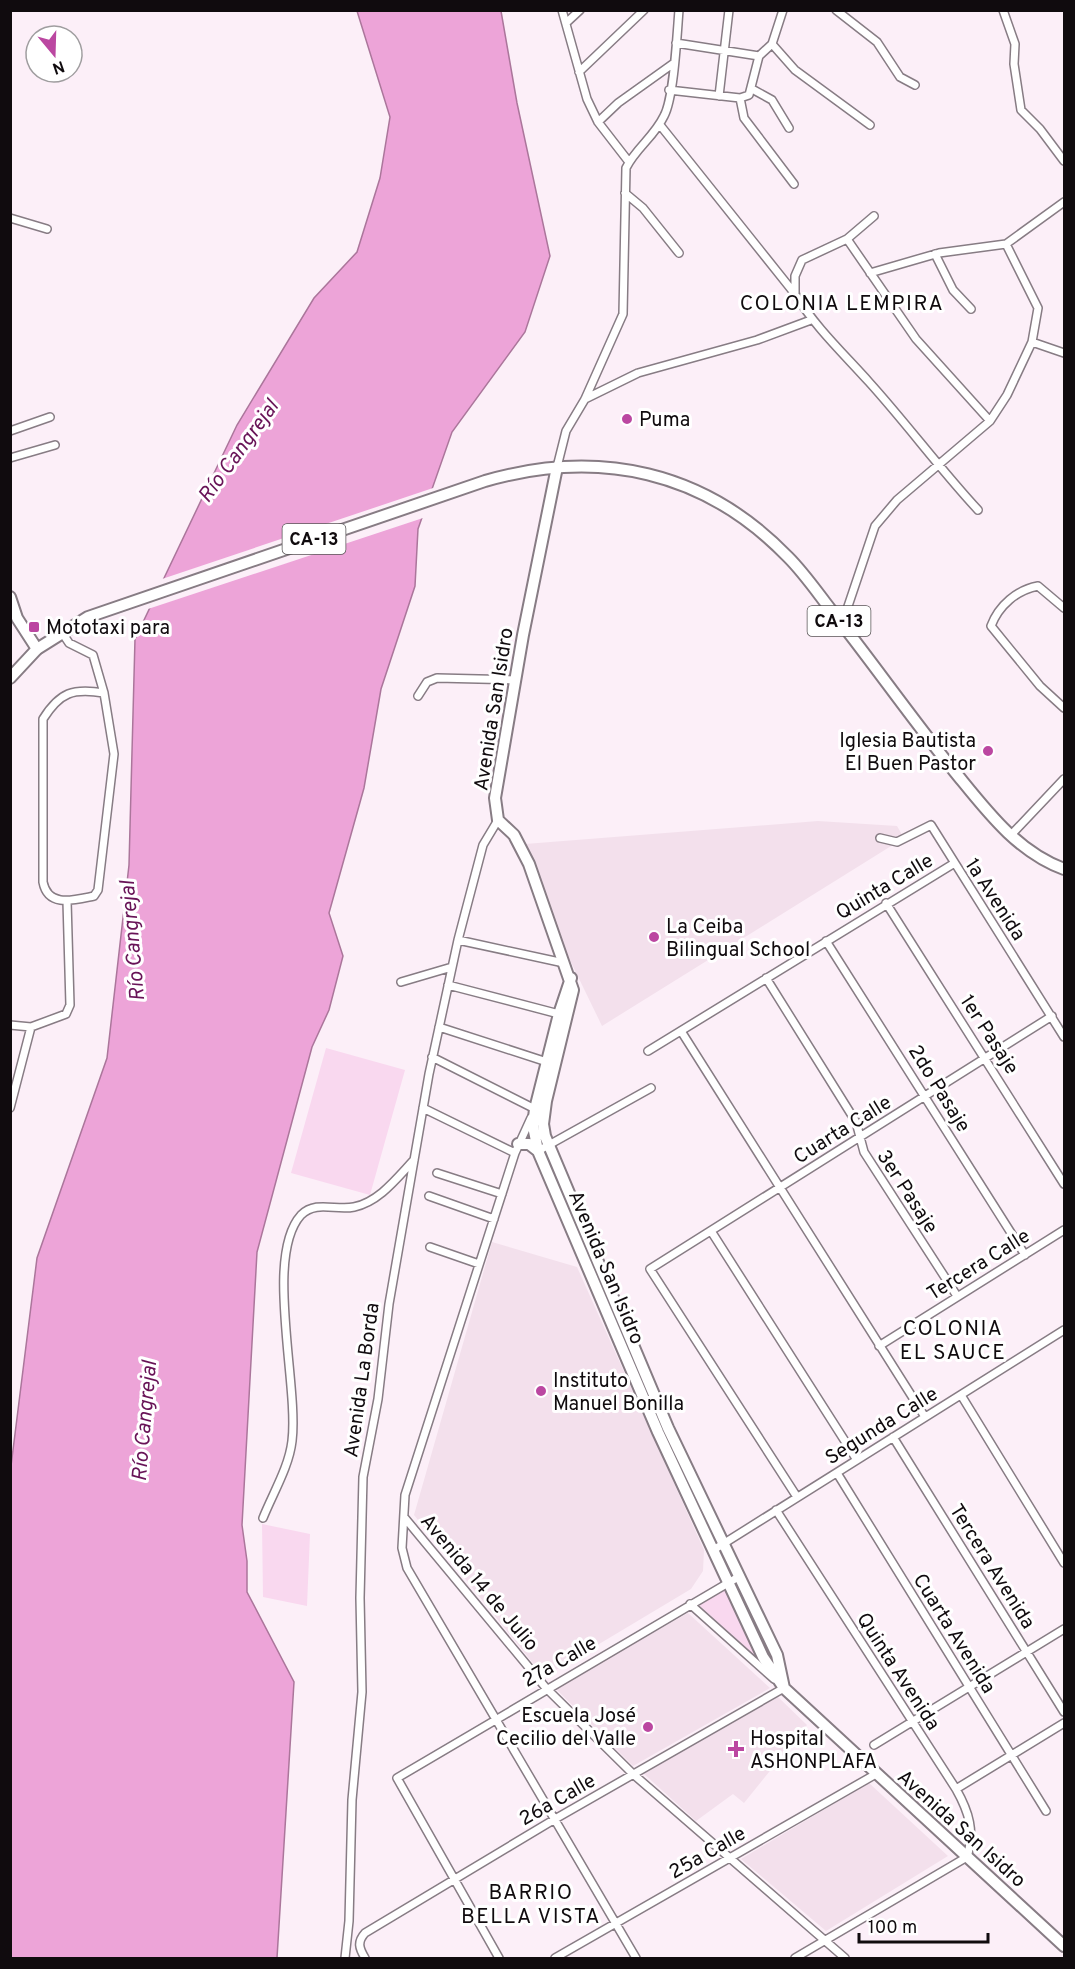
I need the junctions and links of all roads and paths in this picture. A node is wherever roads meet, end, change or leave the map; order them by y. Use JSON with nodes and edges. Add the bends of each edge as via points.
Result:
{"nodes":[{"id":1,"x":562,"y":10,"type":"edge"},
{"id":2,"x":580,"y":10,"type":"edge"},
{"id":3,"x":644,"y":10,"type":"edge"},
{"id":4,"x":679,"y":10,"type":"edge"},
{"id":5,"x":729,"y":10,"type":"edge"},
{"id":6,"x":783,"y":10,"type":"edge"},
{"id":7,"x":836,"y":10,"type":"edge"},
{"id":8,"x":1003,"y":10,"type":"edge"},
{"id":9,"x":566,"y":23,"type":"junction"},
{"id":10,"x":676,"y":43,"type":"junction"},
{"id":11,"x":772,"y":45,"type":"junction"},
{"id":12,"x":724,"y":50,"type":"junction"},
{"id":13,"x":759,"y":56,"type":"junction"},
{"id":14,"x":674,"y":63,"type":"junction"},
{"id":15,"x":579,"y":72,"type":"junction"},
{"id":16,"x":915,"y":85,"type":"dead end"},
{"id":17,"x":752,"y":89,"type":"junction"},
{"id":18,"x":669,"y":90,"type":"junction"},
{"id":19,"x":719,"y":96,"type":"junction"},
{"id":20,"x":740,"y":98,"type":"junction"},
{"id":21,"x":598,"y":122,"type":"junction"},
{"id":22,"x":660,"y":125,"type":"junction"},
{"id":23,"x":870,"y":125,"type":"dead end"},
{"id":24,"x":789,"y":128,"type":"dead end"},
{"id":25,"x":1065,"y":161,"type":"edge"},
{"id":26,"x":629,"y":162,"type":"junction"},
{"id":27,"x":794,"y":184,"type":"dead end"},
{"id":28,"x":625,"y":193,"type":"junction"},
{"id":29,"x":1065,"y":202,"type":"edge"},
{"id":30,"x":874,"y":216,"type":"dead end"},
{"id":31,"x":10,"y":218,"type":"edge"},
{"id":32,"x":47,"y":229,"type":"dead end"},
{"id":33,"x":847,"y":239,"type":"junction"},
{"id":34,"x":1006,"y":244,"type":"junction"},
{"id":35,"x":679,"y":254,"type":"dead end"},
{"id":36,"x":935,"y":254,"type":"junction"},
{"id":37,"x":870,"y":273,"type":"junction"},
{"id":38,"x":795,"y":294,"type":"junction"},
{"id":39,"x":971,"y":309,"type":"dead end"},
{"id":40,"x":811,"y":320,"type":"junction"},
{"id":41,"x":1032,"y":342,"type":"junction"},
{"id":42,"x":1065,"y":353,"type":"edge"},
{"id":43,"x":585,"y":399,"type":"junction"},
{"id":44,"x":50,"y":417,"type":"dead end"},
{"id":45,"x":990,"y":421,"type":"junction"},
{"id":46,"x":10,"y":431,"type":"edge"},
{"id":47,"x":55,"y":445,"type":"dead end"},
{"id":48,"x":10,"y":458,"type":"edge"},
{"id":49,"x":937,"y":466,"type":"junction"},
{"id":50,"x":557,"y":467,"type":"junction"},
{"id":51,"x":978,"y":510,"type":"dead end"},
{"id":52,"x":10,"y":597,"type":"edge"},
{"id":53,"x":1065,"y":608,"type":"edge"},
{"id":54,"x":842,"y":624,"type":"junction"},
{"id":55,"x":61,"y":631,"type":"junction"},
{"id":56,"x":37,"y":649,"type":"junction"},
{"id":57,"x":10,"y":678,"type":"edge"},
{"id":58,"x":515,"y":680,"type":"junction"},
{"id":59,"x":104,"y":693,"type":"junction"},
{"id":60,"x":418,"y":696,"type":"dead end"},
{"id":61,"x":1065,"y":708,"type":"edge"},
{"id":62,"x":1065,"y":779,"type":"edge"},
{"id":63,"x":498,"y":820,"type":"junction"},
{"id":64,"x":1011,"y":835,"type":"junction"},
{"id":65,"x":880,"y":838,"type":"dead end"},
{"id":66,"x":953,"y":864,"type":"junction"},
{"id":67,"x":1065,"y":869,"type":"edge"},
{"id":68,"x":67,"y":901,"type":"junction"},
{"id":69,"x":886,"y":903,"type":"junction"},
{"id":70,"x":458,"y":940,"type":"junction"},
{"id":71,"x":826,"y":941,"type":"junction"},
{"id":72,"x":564,"y":963,"type":"junction"},
{"id":73,"x":452,"y":967,"type":"junction"},
{"id":74,"x":571,"y":978,"type":"junction"},
{"id":75,"x":766,"y":978,"type":"junction"},
{"id":76,"x":401,"y":982,"type":"dead end"},
{"id":77,"x":448,"y":984,"type":"junction"},
{"id":78,"x":559,"y":1014,"type":"junction"},
{"id":79,"x":1052,"y":1017,"type":"junction"},
{"id":80,"x":10,"y":1025,"type":"edge"},
{"id":81,"x":439,"y":1027,"type":"junction"},
{"id":82,"x":31,"y":1028,"type":"junction"},
{"id":83,"x":681,"y":1031,"type":"junction"},
{"id":84,"x":558,"y":1037,"type":"junction"},
{"id":85,"x":1065,"y":1037,"type":"edge"},
{"id":86,"x":648,"y":1051,"type":"dead end"},
{"id":87,"x":432,"y":1057,"type":"junction"},
{"id":88,"x":986,"y":1058,"type":"junction"},
{"id":89,"x":547,"y":1062,"type":"junction"},
{"id":90,"x":651,"y":1088,"type":"dead end"},
{"id":91,"x":926,"y":1096,"type":"junction"},
{"id":92,"x":10,"y":1108,"type":"edge"},
{"id":93,"x":423,"y":1108,"type":"junction"},
{"id":94,"x":540,"y":1110,"type":"junction"},
{"id":95,"x":860,"y":1137,"type":"junction"},
{"id":96,"x":517,"y":1149,"type":"junction"},
{"id":97,"x":543,"y":1149,"type":"junction"},
{"id":98,"x":414,"y":1160,"type":"junction"},
{"id":99,"x":437,"y":1173,"type":"dead end"},
{"id":100,"x":1065,"y":1184,"type":"edge"},
{"id":101,"x":781,"y":1187,"type":"junction"},
{"id":102,"x":502,"y":1194,"type":"junction"},
{"id":103,"x":429,"y":1196,"type":"dead end"},
{"id":104,"x":494,"y":1219,"type":"junction"},
{"id":105,"x":1065,"y":1230,"type":"edge"},
{"id":106,"x":711,"y":1231,"type":"junction"},
{"id":107,"x":430,"y":1247,"type":"dead end"},
{"id":108,"x":1025,"y":1254,"type":"junction"},
{"id":109,"x":479,"y":1264,"type":"junction"},
{"id":110,"x":957,"y":1296,"type":"junction"},
{"id":111,"x":1065,"y":1330,"type":"edge"},
{"id":112,"x":879,"y":1346,"type":"junction"},
{"id":113,"x":961,"y":1395,"type":"junction"},
{"id":114,"x":925,"y":1417,"type":"junction"},
{"id":115,"x":893,"y":1437,"type":"junction"},
{"id":116,"x":857,"y":1460,"type":"junction"},
{"id":117,"x":837,"y":1473,"type":"junction"},
{"id":118,"x":797,"y":1497,"type":"junction"},
{"id":119,"x":776,"y":1510,"type":"junction"},
{"id":120,"x":404,"y":1517,"type":"junction"},
{"id":121,"x":263,"y":1518,"type":"dead end"},
{"id":122,"x":719,"y":1546,"type":"junction"},
{"id":123,"x":1065,"y":1563,"type":"edge"},
{"id":124,"x":735,"y":1579,"type":"junction"},
{"id":125,"x":690,"y":1604,"type":"junction"},
{"id":126,"x":1065,"y":1629,"type":"edge"},
{"id":127,"x":1027,"y":1651,"type":"junction"},
{"id":128,"x":969,"y":1687,"type":"junction"},
{"id":129,"x":546,"y":1688,"type":"junction"},
{"id":130,"x":784,"y":1688,"type":"junction"},
{"id":131,"x":1065,"y":1712,"type":"edge"},
{"id":132,"x":496,"y":1718,"type":"junction"},
{"id":133,"x":912,"y":1722,"type":"junction"},
{"id":134,"x":1065,"y":1723,"type":"edge"},
{"id":135,"x":874,"y":1745,"type":"dead end"},
{"id":136,"x":1011,"y":1757,"type":"junction"},
{"id":137,"x":633,"y":1774,"type":"junction"},
{"id":138,"x":876,"y":1774,"type":"junction"},
{"id":139,"x":956,"y":1789,"type":"junction"},
{"id":140,"x":1046,"y":1811,"type":"dead end"},
{"id":141,"x":555,"y":1819,"type":"junction"},
{"id":142,"x":967,"y":1857,"type":"junction"},
{"id":143,"x":729,"y":1859,"type":"junction"},
{"id":144,"x":454,"y":1878,"type":"junction"},
{"id":145,"x":615,"y":1924,"type":"junction"},
{"id":146,"x":825,"y":1941,"type":"junction"},
{"id":147,"x":1065,"y":1946,"type":"edge"},
{"id":148,"x":345,"y":1959,"type":"edge"},
{"id":149,"x":365,"y":1959,"type":"edge"},
{"id":150,"x":499,"y":1959,"type":"edge"},
{"id":151,"x":555,"y":1959,"type":"edge"},
{"id":152,"x":636,"y":1959,"type":"edge"},
{"id":153,"x":795,"y":1959,"type":"edge"},
{"id":154,"x":845,"y":1959,"type":"edge"}],
"edges":[{"from":1,"to":9,"type":"street"},
{"from":2,"to":9,"type":"street"},
{"from":3,"to":15,"type":"street"},
{"from":4,"to":10,"type":"street"},
{"from":5,"to":12,"type":"street"},
{"from":6,"to":11,"type":"street"},
{"from":7,"to":16,"type":"street","via":[[877,42],[900,77]]},
{"from":8,"to":25,"type":"street","via":[[1015,44],[1021,110]]},
{"from":9,"to":15,"type":"street"},
{"from":10,"to":12,"type":"street"},
{"from":10,"to":14,"type":"street"},
{"from":11,"to":13,"type":"street"},
{"from":11,"to":23,"type":"street","via":[[795,70]]},
{"from":12,"to":13,"type":"street"},
{"from":12,"to":19,"type":"street"},
{"from":13,"to":17,"type":"street"},
{"from":14,"to":18,"type":"street"},
{"from":14,"to":21,"type":"street"},
{"from":15,"to":21,"type":"street"},
{"from":17,"to":20,"type":"street"},
{"from":17,"to":24,"type":"street","via":[[772,100]]},
{"from":18,"to":19,"type":"street"},
{"from":18,"to":22,"type":"street"},
{"from":19,"to":20,"type":"street"},
{"from":20,"to":27,"type":"street","via":[[744,118]]},
{"from":21,"to":26,"type":"street"},
{"from":22,"to":26,"type":"street"},
{"from":22,"to":38,"type":"street"},
{"from":26,"to":28,"type":"street"},
{"from":28,"to":35,"type":"street","via":[[643,208]]},
{"from":28,"to":43,"type":"street","via":[[623,314]]},
{"from":29,"to":34,"type":"street"},
{"from":30,"to":33,"type":"street"},
{"from":31,"to":32,"type":"street"},
{"from":33,"to":37,"type":"street"},
{"from":33,"to":38,"type":"street","via":[[802,260],[795,276]]},
{"from":34,"to":36,"type":"street"},
{"from":34,"to":41,"type":"street","via":[[1038,308]]},
{"from":36,"to":37,"type":"street"},
{"from":36,"to":39,"type":"street","via":[[953,290]]},
{"from":37,"to":45,"type":"street","via":[[916,339]]},
{"from":38,"to":40,"type":"street"},
{"from":40,"to":43,"type":"street","via":[[757,340],[638,373]]},
{"from":40,"to":49,"type":"street","via":[[870,383]]},
{"from":41,"to":42,"type":"street"},
{"from":41,"to":45,"type":"street"},
{"from":43,"to":50,"type":"street","via":[[566,431]]},
{"from":44,"to":46,"type":"street"},
{"from":45,"to":49,"type":"street"},
{"from":47,"to":48,"type":"street"},
{"from":49,"to":51,"type":"street"},
{"from":49,"to":54,"type":"street","via":[[897,500],[875,526]]},
{"from":50,"to":54,"type":"street","number":"CA-13","via":[[596,465],[636,471],[674,481],[710,498],[742,516],[776,545]]},
{"from":50,"to":55,"type":"street","number":"CA-13","via":[[524,470],[485,481],[143,596]]},
{"from":50,"to":58,"type":"street","name":"Avenida San Isidro"},
{"from":52,"to":56,"type":"street","via":[[17,618]]},
{"from":53,"to":61,"type":"street","via":[[1038,586],[1021,590],[995,615],[992,626],[1040,686]]},
{"from":54,"to":64,"type":"street","number":"CA-13","via":[[925,735]]},
{"from":55,"to":56,"type":"street","number":"CA-13"},
{"from":55,"to":59,"type":"street","via":[[69,644],[93,655]]},
{"from":56,"to":57,"type":"street","number":"CA-13"},
{"from":58,"to":60,"type":"street","via":[[437,678],[427,682]]},
{"from":58,"to":63,"type":"street","name":"Avenida San Isidro","via":[[495,798]]},
{"from":59,"to":68,"type":"street","via":[[114,754],[98,890],[94,896]]},
{"from":59,"to":68,"type":"street","via":[[80,689],[54,701],[43,719],[43,882],[50,898]]},
{"from":62,"to":64,"type":"street"},
{"from":63,"to":70,"type":"street","name":"Avenida La Borda","via":[[483,845]]},
{"from":63,"to":72,"type":"street","name":"Avenida San Isidro","via":[[521,848]]},
{"from":64,"to":67,"type":"street","number":"CA-13","via":[[1035,856]]},
{"from":65,"to":66,"type":"street","name":"1a Avenida","via":[[897,842],[931,825]]},
{"from":66,"to":69,"type":"street","name":"Quinta Calle"},
{"from":66,"to":79,"type":"street","name":"1a Avenida"},
{"from":68,"to":82,"type":"street","via":[[70,1005],[58,1020]]},
{"from":69,"to":71,"type":"street","name":"Quinta Calle"},
{"from":69,"to":88,"type":"street","name":"1er Pasaje"},
{"from":70,"to":72,"type":"street"},
{"from":70,"to":73,"type":"street","name":"Avenida La Borda"},
{"from":71,"to":75,"type":"street","name":"Quinta Calle"},
{"from":71,"to":91,"type":"street","name":"2do Pasaje"},
{"from":72,"to":74,"type":"street","name":"Avenida San Isidro"},
{"from":73,"to":76,"type":"street"},
{"from":73,"to":77,"type":"street","name":"Avenida La Borda"},
{"from":74,"to":78,"type":"street","name":"Avenida San Isidro"},
{"from":74,"to":84,"type":"street","name":"Avenida San Isidro","via":[[571,1005]]},
{"from":75,"to":83,"type":"street","name":"Quinta Calle"},
{"from":75,"to":95,"type":"street","name":"3er Pasaje","via":[[856,1122]]},
{"from":77,"to":78,"type":"street"},
{"from":77,"to":81,"type":"street","name":"Avenida La Borda"},
{"from":78,"to":84,"type":"street","name":"Avenida San Isidro"},
{"from":79,"to":85,"type":"street","name":"1a Avenida"},
{"from":79,"to":88,"type":"street","name":"Cuarta Calle"},
{"from":80,"to":82,"type":"street"},
{"from":81,"to":87,"type":"street","name":"Avenida La Borda"},
{"from":81,"to":89,"type":"street"},
{"from":82,"to":92,"type":"street"},
{"from":83,"to":86,"type":"street","name":"Quinta Calle"},
{"from":83,"to":101,"type":"street"},
{"from":84,"to":89,"type":"street","name":"Avenida San Isidro"},
{"from":84,"to":94,"type":"street","name":"Avenida San Isidro"},
{"from":87,"to":93,"type":"street","name":"Avenida La Borda"},
{"from":87,"to":94,"type":"street"},
{"from":88,"to":91,"type":"street","name":"Cuarta Calle"},
{"from":88,"to":100,"type":"street","name":"1er Pasaje"},
{"from":89,"to":94,"type":"street","name":"Avenida San Isidro"},
{"from":90,"to":97,"type":"street"},
{"from":91,"to":95,"type":"street","name":"Cuarta Calle"},
{"from":91,"to":108,"type":"street","name":"2do Pasaje"},
{"from":93,"to":96,"type":"street"},
{"from":93,"to":98,"type":"street","name":"Avenida La Borda"},
{"from":94,"to":96,"type":"street","name":"Avenida 14 de Julio"},
{"from":94,"to":97,"type":"street","name":"Avenida San Isidro","via":[[533,1126]]},
{"from":95,"to":101,"type":"street","name":"Cuarta Calle"},
{"from":95,"to":110,"type":"street","name":"3er Pasaje","via":[[864,1152]]},
{"from":96,"to":97,"type":"street","via":[[529,1144]]},
{"from":96,"to":102,"type":"street","name":"Avenida 14 de Julio"},
{"from":97,"to":122,"type":"street","name":"Avenida San Isidro","via":[[658,1432]]},
{"from":98,"to":121,"type":"street","via":[[371,1201],[352,1208],[312,1208],[301,1216],[289,1238],[284,1271],[292,1442]]},
{"from":98,"to":148,"type":"street","name":"Avenida La Borda","via":[[363,1477],[362,1692],[352,1800],[350,1921]]},
{"from":99,"to":102,"type":"street"},
{"from":101,"to":106,"type":"street","name":"Cuarta Calle"},
{"from":101,"to":112,"type":"street"},
{"from":102,"to":104,"type":"street","name":"Avenida 14 de Julio"},
{"from":103,"to":104,"type":"street"},
{"from":104,"to":109,"type":"street","name":"Avenida 14 de Julio"},
{"from":105,"to":108,"type":"street","name":"Tercera Calle"},
{"from":106,"to":116,"type":"street"},
{"from":106,"to":118,"type":"street","name":"Cuarta Calle","via":[[650,1269]]},
{"from":107,"to":109,"type":"street"},
{"from":108,"to":110,"type":"street","name":"Tercera Calle"},
{"from":109,"to":120,"type":"street","name":"Avenida 14 de Julio","via":[[405,1495]]},
{"from":110,"to":112,"type":"street","name":"Tercera Calle"},
{"from":111,"to":113,"type":"street","name":"Segunda Calle"},
{"from":112,"to":114,"type":"street"},
{"from":113,"to":114,"type":"street","name":"Segunda Calle"},
{"from":113,"to":123,"type":"street"},
{"from":114,"to":115,"type":"street","name":"Segunda Calle"},
{"from":115,"to":116,"type":"street","name":"Segunda Calle"},
{"from":115,"to":127,"type":"street","name":"Tercera Avenida"},
{"from":116,"to":117,"type":"street","name":"Segunda Calle"},
{"from":117,"to":118,"type":"street","name":"Segunda Calle"},
{"from":117,"to":128,"type":"street","name":"Cuarta Avenida"},
{"from":118,"to":119,"type":"street","name":"Segunda Calle"},
{"from":119,"to":122,"type":"street","name":"Segunda Calle"},
{"from":119,"to":133,"type":"street","name":"Quinta Avenida"},
{"from":120,"to":129,"type":"street","name":"Avenida 14 de Julio"},
{"from":120,"to":132,"type":"street","via":[[402,1548],[407,1568]]},
{"from":122,"to":124,"type":"street","name":"Avenida San Isidro"},
{"from":124,"to":125,"type":"street","name":"27a Calle"},
{"from":124,"to":130,"type":"street","name":"Avenida San Isidro","via":[[763,1657]]},
{"from":125,"to":129,"type":"street","name":"27a Calle"},
{"from":125,"to":130,"type":"street","name":"Avenida San Isidro"},
{"from":126,"to":127,"type":"street"},
{"from":127,"to":128,"type":"street"},
{"from":127,"to":131,"type":"street","name":"Tercera Avenida"},
{"from":128,"to":133,"type":"street"},
{"from":128,"to":136,"type":"street","name":"Cuarta Avenida"},
{"from":129,"to":132,"type":"street","name":"27a Calle"},
{"from":129,"to":137,"type":"street","name":"Avenida 14 de Julio"},
{"from":130,"to":137,"type":"street","name":"26a Calle"},
{"from":130,"to":138,"type":"street","name":"Avenida San Isidro"},
{"from":132,"to":141,"type":"street"},
{"from":132,"to":144,"type":"street","name":"27a Calle","via":[[397,1778]]},
{"from":133,"to":135,"type":"street"},
{"from":133,"to":139,"type":"street","name":"Quinta Avenida"},
{"from":134,"to":136,"type":"street"},
{"from":136,"to":139,"type":"street"},
{"from":136,"to":140,"type":"street","name":"Cuarta Avenida"},
{"from":137,"to":141,"type":"street","name":"26a Calle"},
{"from":137,"to":143,"type":"street","name":"Avenida 14 de Julio"},
{"from":138,"to":142,"type":"street","name":"Avenida San Isidro"},
{"from":138,"to":143,"type":"street","name":"25a Calle"},
{"from":139,"to":142,"type":"street","name":"Quinta Avenida","via":[[970,1822],[972,1843]]},
{"from":141,"to":144,"type":"street","name":"26a Calle"},
{"from":141,"to":145,"type":"street"},
{"from":142,"to":146,"type":"street"},
{"from":142,"to":147,"type":"street","name":"Avenida San Isidro"},
{"from":143,"to":145,"type":"street","name":"25a Calle"},
{"from":143,"to":146,"type":"street","name":"Avenida 14 de Julio"},
{"from":144,"to":149,"type":"street","name":"26a Calle","via":[[365,1933],[359,1949]]},
{"from":144,"to":150,"type":"street"},
{"from":145,"to":151,"type":"street","name":"25a Calle"},
{"from":145,"to":152,"type":"street"},
{"from":146,"to":153,"type":"street"},
{"from":146,"to":154,"type":"street","name":"Avenida 14 de Julio"}]}
